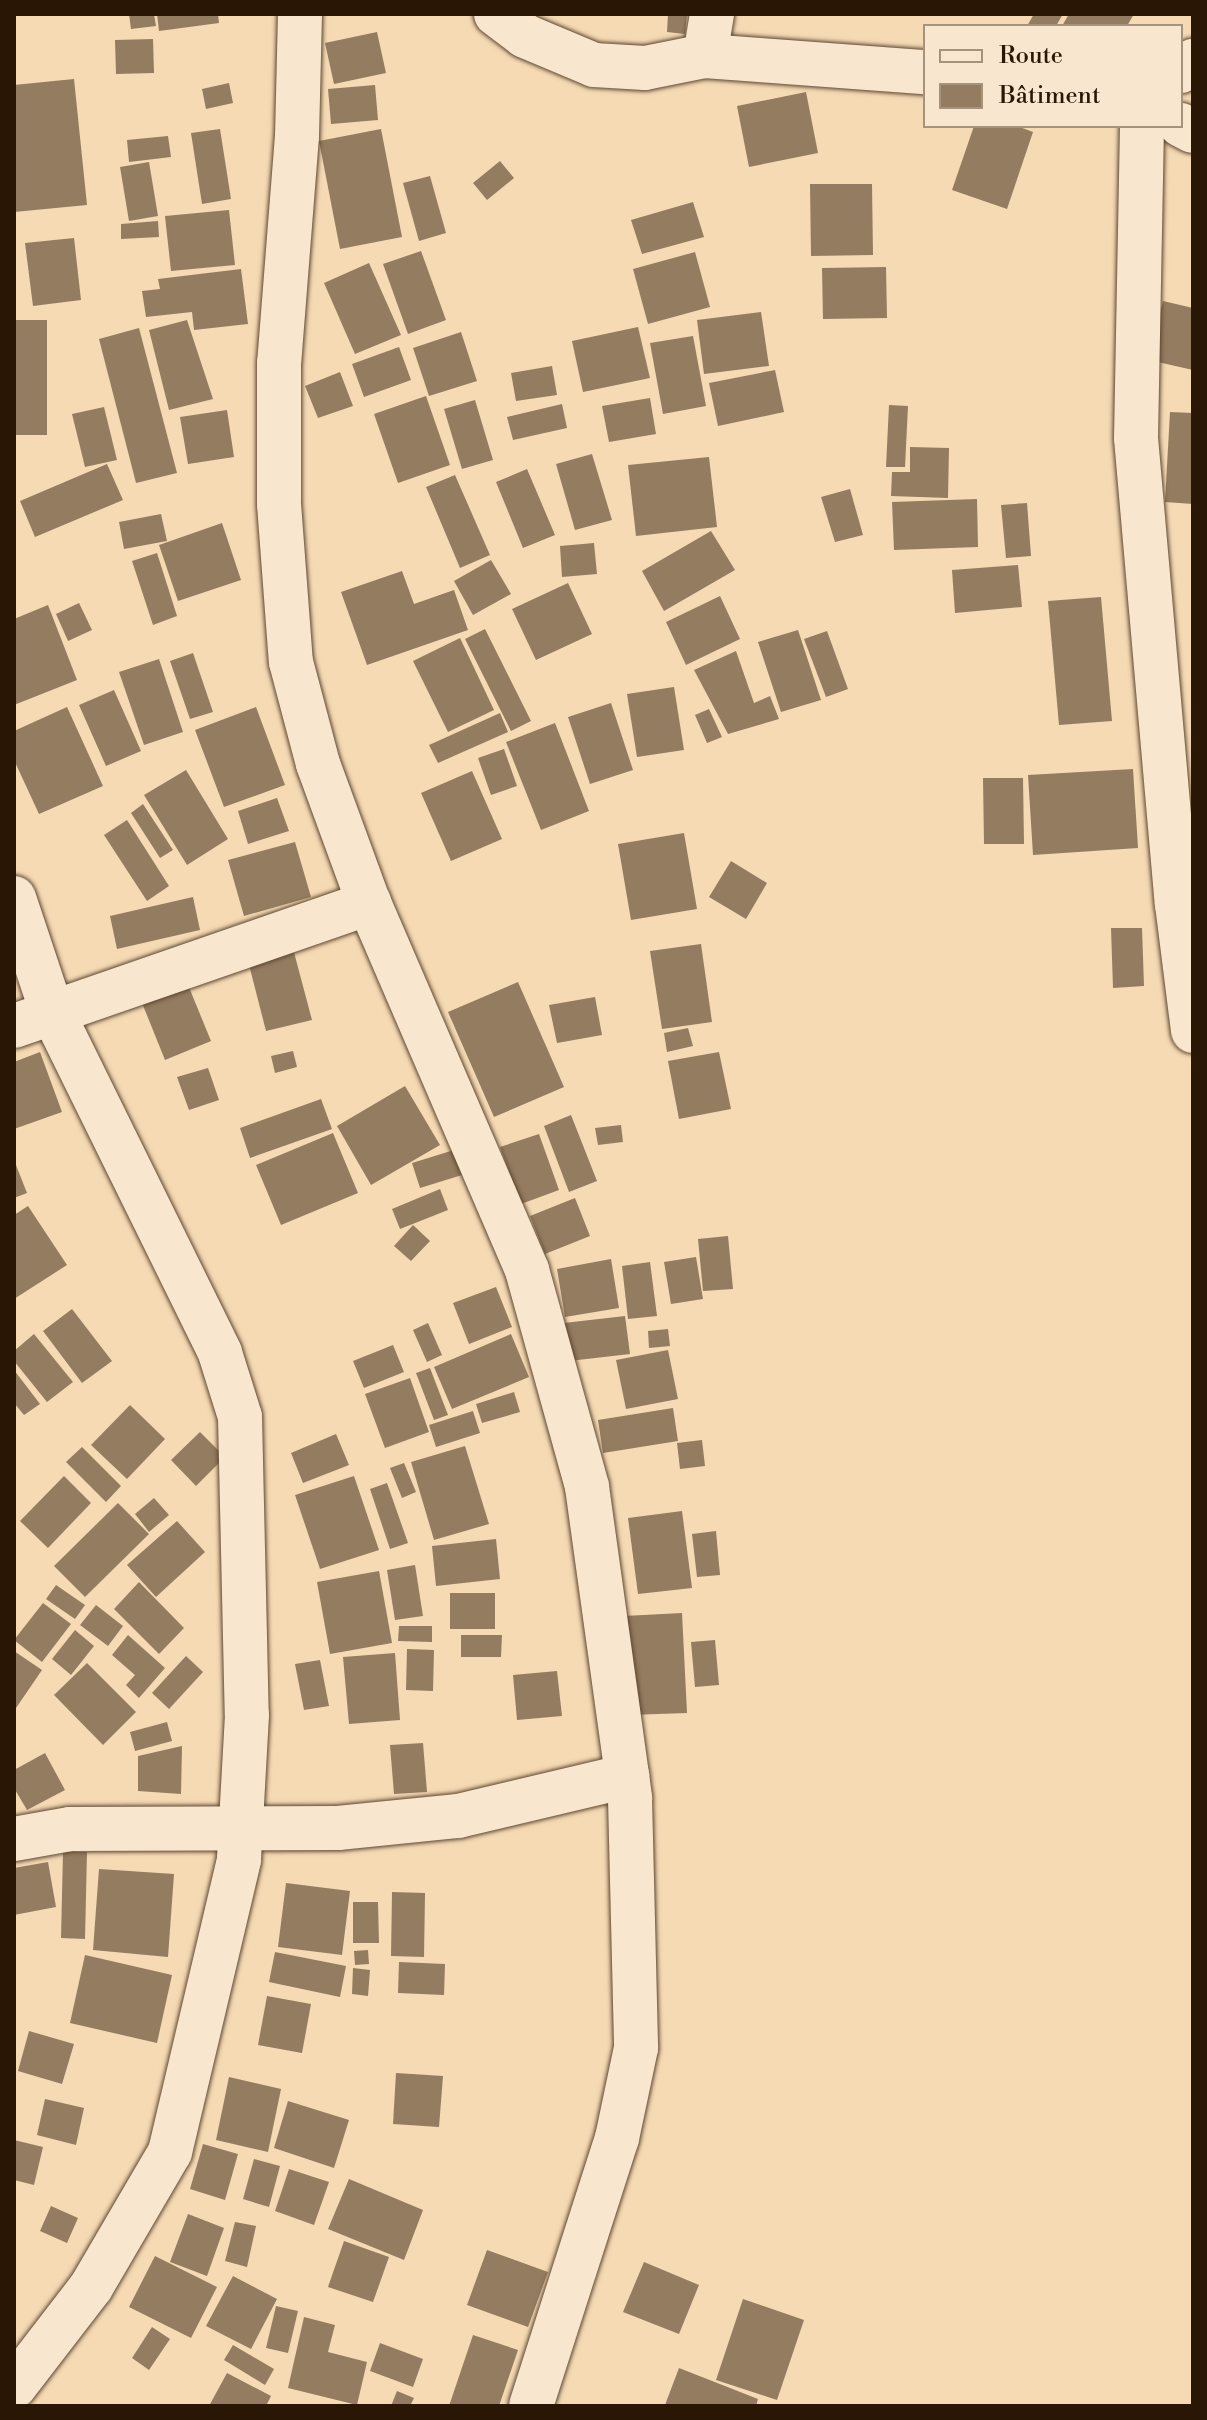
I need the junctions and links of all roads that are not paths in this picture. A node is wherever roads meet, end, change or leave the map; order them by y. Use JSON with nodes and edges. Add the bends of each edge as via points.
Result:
{"nodes":[{"id":1,"x":300,"y":14,"type":"edge"},
{"id":2,"x":496,"y":14,"type":"edge"},
{"id":3,"x":712,"y":14,"type":"edge"},
{"id":4,"x":705,"y":56,"type":"junction"},
{"id":5,"x":923,"y":72,"type":"edge"},
{"id":6,"x":1142,"y":128,"type":"edge"},
{"id":7,"x":14,"y":898,"type":"edge"},
{"id":8,"x":369,"y":903,"type":"junction"},
{"id":9,"x":32,"y":1018,"type":"edge"},
{"id":10,"x":1193,"y":1031,"type":"edge"},
{"id":11,"x":627,"y":1776,"type":"junction"},
{"id":12,"x":243,"y":1830,"type":"junction"},
{"id":13,"x":14,"y":1839,"type":"edge"},
{"id":14,"x":18,"y":2375,"type":"edge"},
{"id":15,"x":531,"y":2406,"type":"edge"}],
"edges":[{"from":1,"to":8,"type":"street","via":[[297,136],[279,363],[279,504],[291,662],[318,764]]},
{"from":2,"to":4,"type":"street","via":[[525,36],[594,65],[645,68]]},
{"from":3,"to":4,"type":"street"},
{"from":4,"to":5,"type":"street"},
{"from":6,"to":10,"type":"street","via":[[1136,438]]},
{"from":7,"to":9,"type":"street"},
{"from":8,"to":9,"type":"street"},
{"from":8,"to":11,"type":"street","via":[[527,1270],[587,1487]]},
{"from":9,"to":12,"type":"street","via":[[220,1353],[240,1417],[246,1512]]},
{"from":11,"to":12,"type":"street","via":[[458,1816],[338,1828]]},
{"from":11,"to":15,"type":"street","via":[[636,2048],[617,2138]]},
{"from":12,"to":13,"type":"street","via":[[70,1829]]},
{"from":12,"to":14,"type":"street","via":[[170,2152],[91,2287]]}]}
